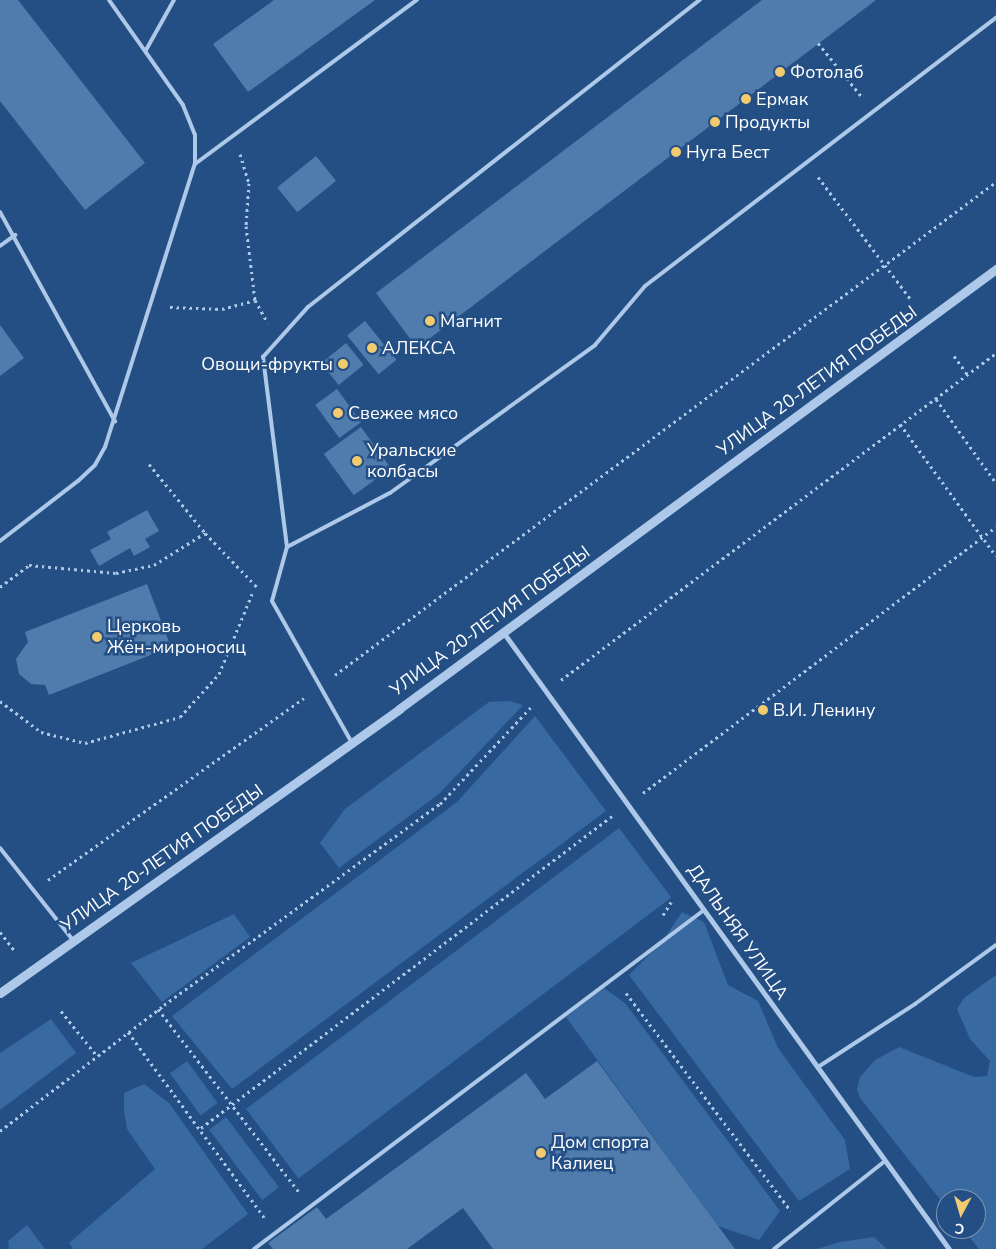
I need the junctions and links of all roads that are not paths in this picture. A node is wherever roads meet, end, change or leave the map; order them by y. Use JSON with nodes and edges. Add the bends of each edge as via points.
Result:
{"nodes":[{"id":1,"x":109,"y":0,"type":"edge"},
{"id":2,"x":174,"y":0,"type":"edge"},
{"id":3,"x":417,"y":0,"type":"edge"},
{"id":4,"x":700,"y":0,"type":"edge"},
{"id":5,"x":996,"y":18,"type":"edge"},
{"id":6,"x":146,"y":50,"type":"junction"},
{"id":7,"x":195,"y":164,"type":"junction"},
{"id":8,"x":0,"y":212,"type":"edge"},
{"id":9,"x":15,"y":235,"type":"junction"},
{"id":10,"x":0,"y":246,"type":"edge"},
{"id":11,"x":996,"y":269,"type":"edge"},
{"id":12,"x":115,"y":421,"type":"junction"},
{"id":13,"x":0,"y":541,"type":"edge"},
{"id":14,"x":287,"y":547,"type":"junction"},
{"id":15,"x":503,"y":632,"type":"junction"},
{"id":16,"x":352,"y":743,"type":"junction"},
{"id":17,"x":0,"y":848,"type":"edge"},
{"id":18,"x":704,"y":910,"type":"junction"},
{"id":19,"x":74,"y":940,"type":"junction"},
{"id":20,"x":996,"y":944,"type":"edge"},
{"id":21,"x":0,"y":993,"type":"edge"},
{"id":22,"x":818,"y":1067,"type":"junction"},
{"id":23,"x":886,"y":1161,"type":"junction"},
{"id":24,"x":254,"y":1249,"type":"edge"},
{"id":25,"x":774,"y":1249,"type":"edge"},
{"id":26,"x":949,"y":1249,"type":"edge"}],
"edges":[{"from":1,"to":6,"type":"lane"},
{"from":2,"to":6,"type":"lane"},
{"from":3,"to":7,"type":"lane"},
{"from":4,"to":14,"type":"lane","via":[[308,307],[263,357]]},
{"from":5,"to":14,"type":"lane","via":[[645,286],[595,345],[390,493]]},
{"from":6,"to":7,"type":"lane","via":[[183,105],[195,135]]},
{"from":7,"to":12,"type":"lane"},
{"from":8,"to":9,"type":"lane"},
{"from":9,"to":10,"type":"lane"},
{"from":9,"to":12,"type":"lane"},
{"from":11,"to":15,"type":"street","name":"УЛИЦА 20-ЛЕТИЯ ПОБЕДЫ"},
{"from":12,"to":13,"type":"lane","via":[[95,465]]},
{"from":14,"to":16,"type":"lane","via":[[272,601]]},
{"from":15,"to":16,"type":"street","name":"УЛИЦА 20-ЛЕТИЯ ПОБЕДЫ"},
{"from":15,"to":18,"type":"street","name":"ДАЛЬНЯЯ УЛИЦА","via":[[630,803]]},
{"from":16,"to":19,"type":"street","name":"УЛИЦА 20-ЛЕТИЯ ПОБЕДЫ"},
{"from":17,"to":19,"type":"lane"},
{"from":18,"to":22,"type":"street","name":"ДАЛЬНЯЯ УЛИЦА"},
{"from":18,"to":24,"type":"lane"},
{"from":19,"to":21,"type":"street","name":"УЛИЦА 20-ЛЕТИЯ ПОБЕДЫ"},
{"from":20,"to":22,"type":"lane","via":[[915,1004]]},
{"from":22,"to":23,"type":"street","name":"ДАЛЬНЯЯ УЛИЦА"},
{"from":23,"to":25,"type":"lane"},
{"from":23,"to":26,"type":"street","name":"ДАЛЬНЯЯ УЛИЦА"}]}
